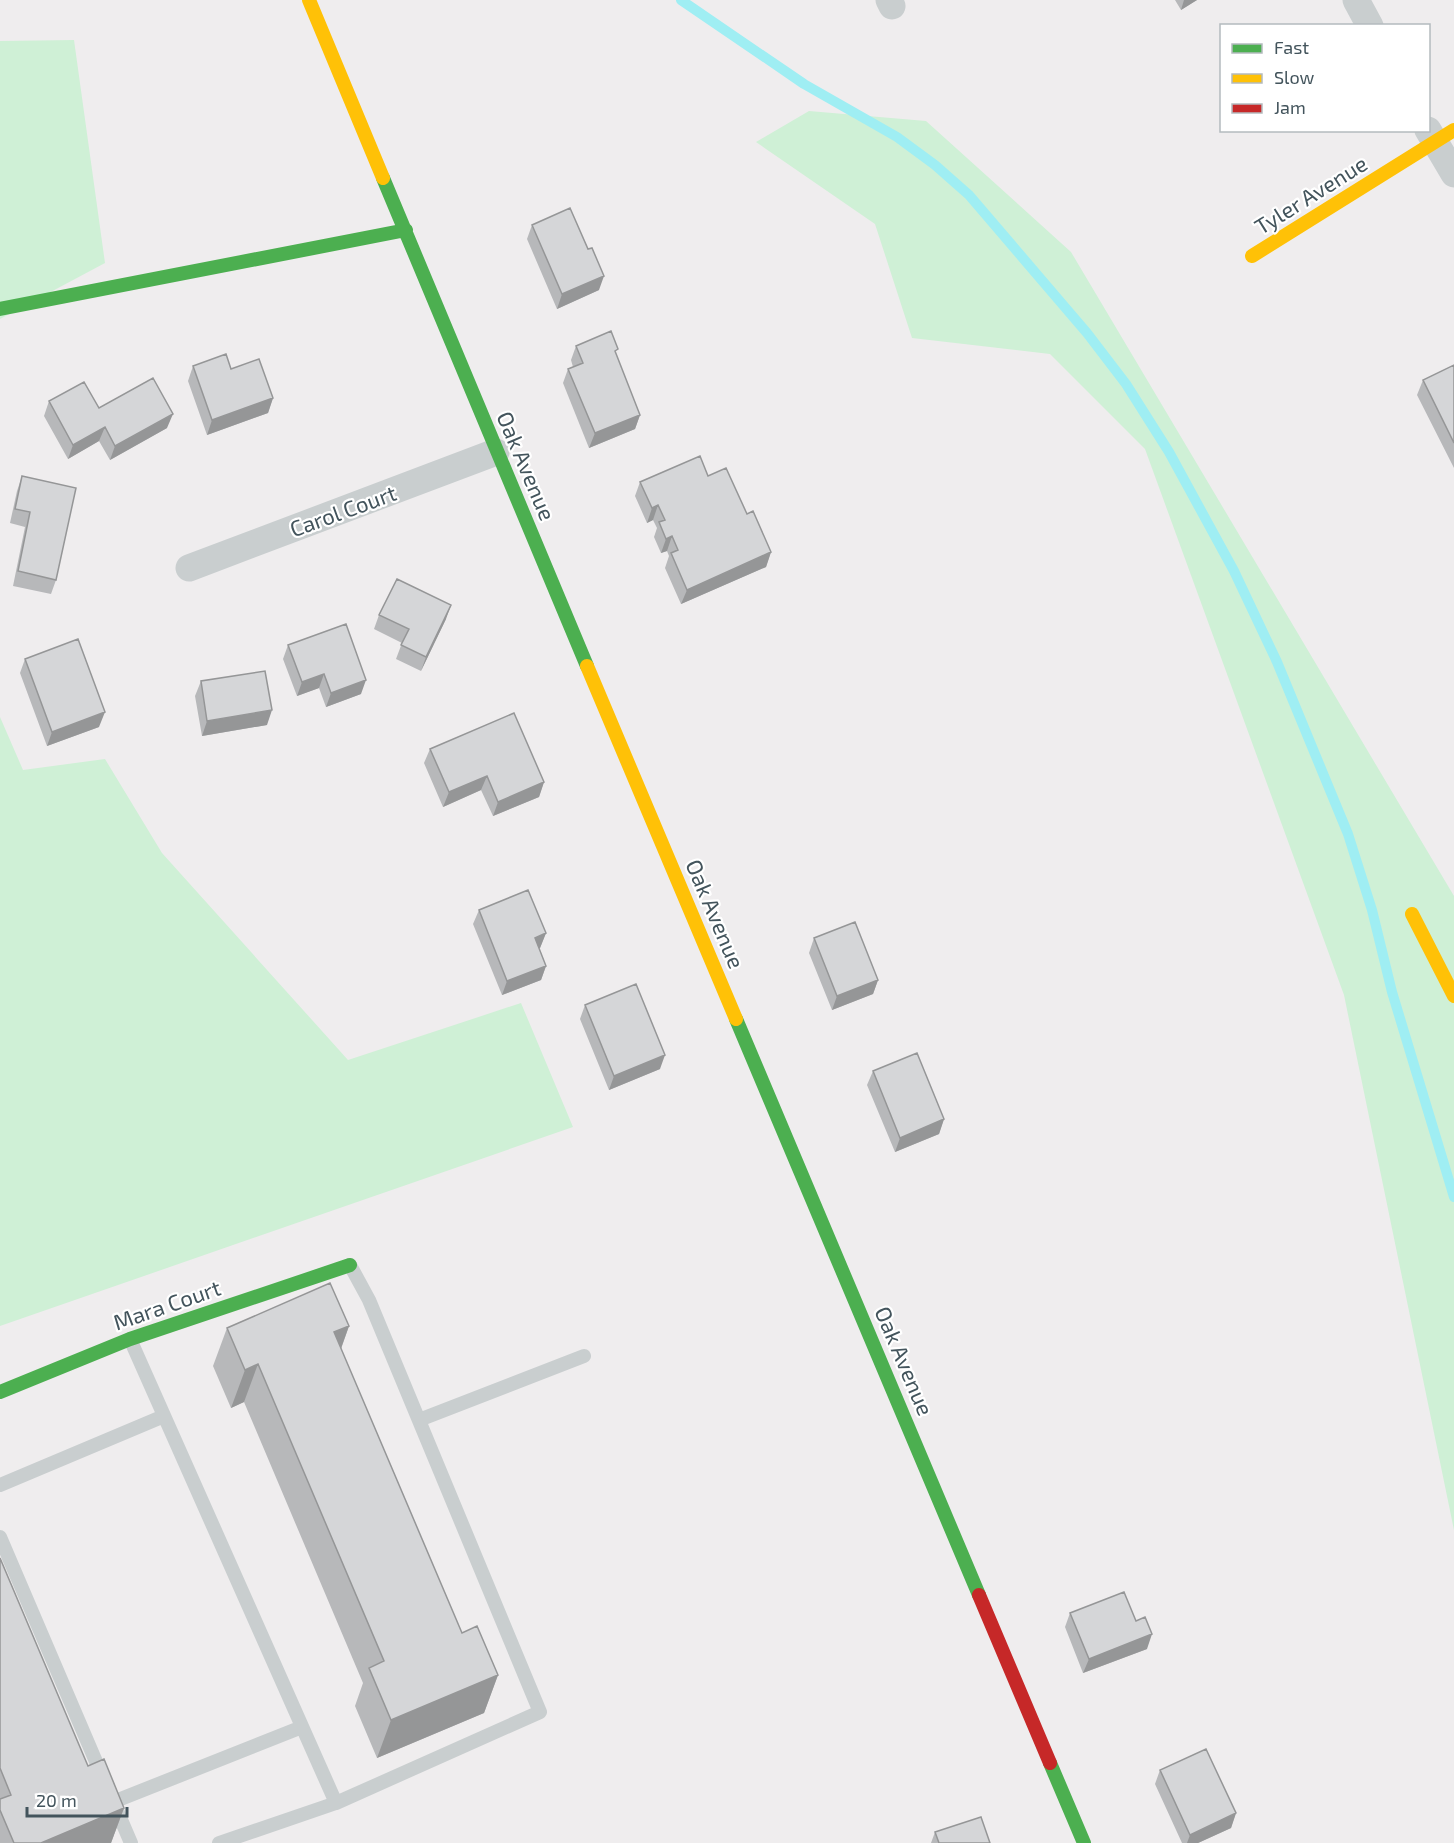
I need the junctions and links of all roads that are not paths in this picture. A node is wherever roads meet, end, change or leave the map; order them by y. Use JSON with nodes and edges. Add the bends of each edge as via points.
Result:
{"nodes":[{"id":1,"x":309,"y":0,"type":"edge"},
{"id":2,"x":1356,"y":0,"type":"edge"},
{"id":3,"x":1369,"y":24,"type":"edge"},
{"id":4,"x":1439,"y":134,"type":"edge"},
{"id":5,"x":1454,"y":174,"type":"edge"},
{"id":6,"x":406,"y":230,"type":"junction"},
{"id":7,"x":1252,"y":256,"type":"dead end"},
{"id":8,"x":0,"y":309,"type":"edge"},
{"id":9,"x":496,"y":452,"type":"junction"},
{"id":10,"x":189,"y":568,"type":"dead end"},
{"id":11,"x":1412,"y":914,"type":"dead end"},
{"id":12,"x":1454,"y":996,"type":"edge"},
{"id":13,"x":350,"y":1265,"type":"joint"},
{"id":14,"x":130,"y":1340,"type":"junction"},
{"id":15,"x":584,"y":1356,"type":"dead end"},
{"id":16,"x":0,"y":1392,"type":"edge"},
{"id":17,"x":164,"y":1416,"type":"junction"},
{"id":18,"x":419,"y":1420,"type":"junction"},
{"id":19,"x":0,"y":1485,"type":"edge"},
{"id":20,"x":0,"y":1537,"type":"edge"},
{"id":21,"x":302,"y":1727,"type":"junction"},
{"id":22,"x":113,"y":1802,"type":"junction"},
{"id":23,"x":336,"y":1803,"type":"junction"},
{"id":24,"x":131,"y":1843,"type":"edge"},
{"id":25,"x":219,"y":1843,"type":"edge"},
{"id":26,"x":1084,"y":1843,"type":"edge"}],
"edges":[{"from":1,"to":6,"type":"street","name":"Oak Avenue"},
{"from":2,"to":3,"type":"street"},
{"from":4,"to":5,"type":"street"},
{"from":4,"to":7,"type":"street","name":"Tyler Avenue"},
{"from":6,"to":8,"type":"street"},
{"from":6,"to":9,"type":"street","name":"Oak Avenue"},
{"from":9,"to":10,"type":"street","name":"Carol Court"},
{"from":9,"to":26,"type":"street","name":"Oak Avenue"},
{"from":11,"to":12,"type":"street"},
{"from":13,"to":14,"type":"street","name":"Mara Court"},
{"from":13,"to":18,"type":"lane","via":[[369,1300]]},
{"from":14,"to":16,"type":"street","name":"Mara Court"},
{"from":14,"to":17,"type":"lane"},
{"from":15,"to":18,"type":"lane"},
{"from":17,"to":19,"type":"lane"},
{"from":17,"to":21,"type":"lane"},
{"from":18,"to":23,"type":"lane","via":[[540,1712]]},
{"from":20,"to":22,"type":"lane"},
{"from":21,"to":22,"type":"lane"},
{"from":21,"to":23,"type":"lane"},
{"from":22,"to":24,"type":"lane"},
{"from":23,"to":25,"type":"lane"}]}
